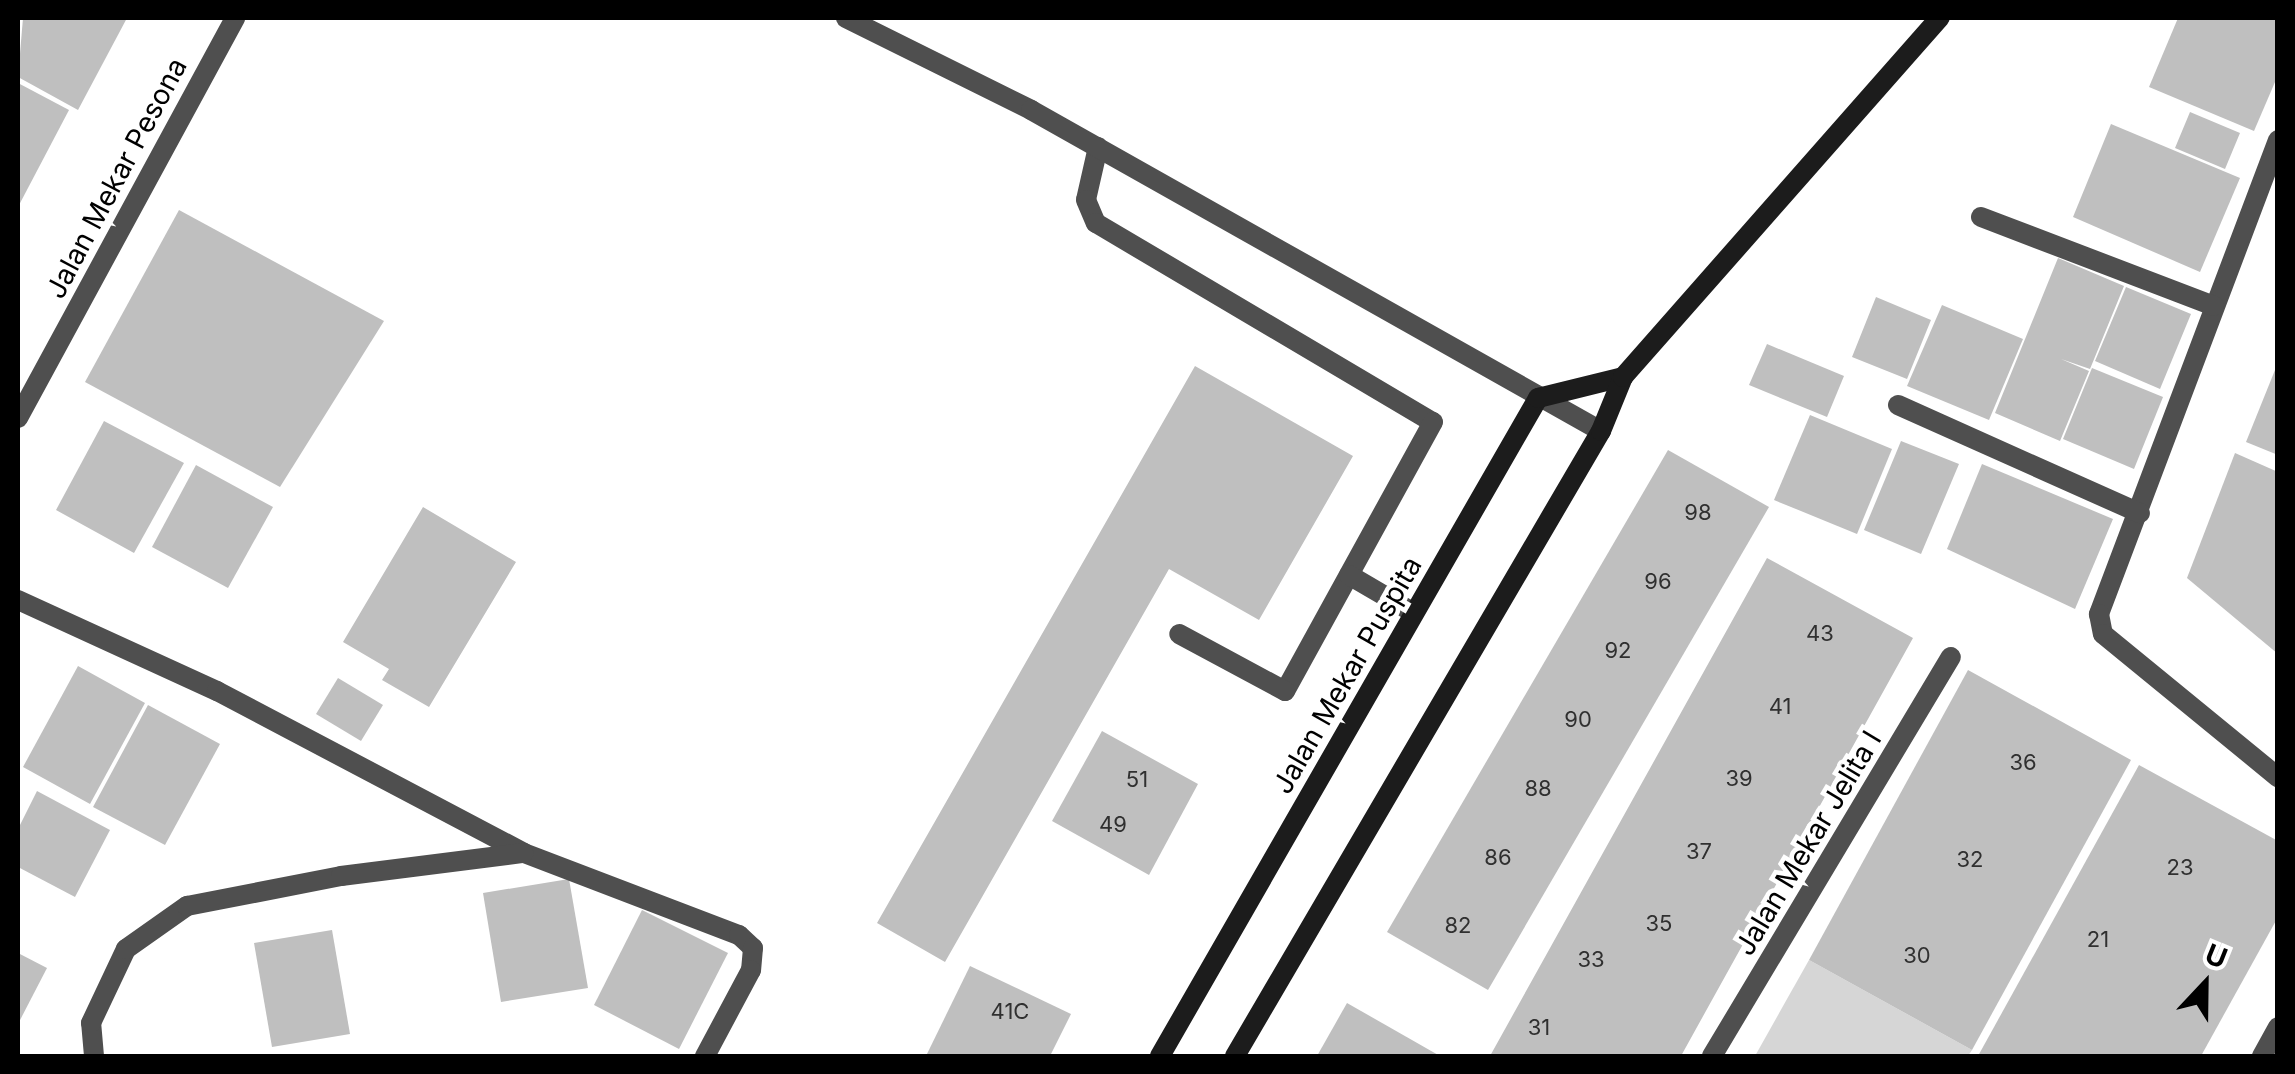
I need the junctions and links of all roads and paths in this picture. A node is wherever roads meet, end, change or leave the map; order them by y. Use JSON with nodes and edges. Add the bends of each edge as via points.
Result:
{"nodes":[{"id":1,"x":235,"y":18,"type":"edge"},
{"id":2,"x":846,"y":18,"type":"edge"},
{"id":3,"x":1940,"y":18,"type":"edge"},
{"id":4,"x":2278,"y":140,"type":"edge"},
{"id":5,"x":1098,"y":148,"type":"junction"},
{"id":6,"x":1981,"y":217,"type":"dead end"},
{"id":7,"x":2214,"y":306,"type":"junction"},
{"id":8,"x":1623,"y":376,"type":"junction"},
{"id":9,"x":1538,"y":398,"type":"junction"},
{"id":10,"x":1898,"y":405,"type":"dead end"},
{"id":11,"x":18,"y":418,"type":"edge"},
{"id":12,"x":1601,"y":431,"type":"junction"},
{"id":13,"x":2140,"y":513,"type":"junction"},
{"id":14,"x":1349,"y":575,"type":"junction"},
{"id":15,"x":18,"y":600,"type":"edge"},
{"id":16,"x":1414,"y":614,"type":"junction"},
{"id":17,"x":1179,"y":634,"type":"dead end"},
{"id":18,"x":1951,"y":657,"type":"dead end"},
{"id":19,"x":2278,"y":778,"type":"edge"},
{"id":20,"x":524,"y":853,"type":"junction"},
{"id":21,"x":2278,"y":1028,"type":"edge"},
{"id":22,"x":94,"y":1056,"type":"edge"},
{"id":23,"x":705,"y":1056,"type":"edge"},
{"id":24,"x":1160,"y":1056,"type":"edge"},
{"id":25,"x":1235,"y":1056,"type":"edge"},
{"id":26,"x":1712,"y":1056,"type":"edge"},
{"id":27,"x":2262,"y":1056,"type":"edge"}],
"edges":[{"from":1,"to":11,"type":"street","name":"Jalan Mekar Pesona"},
{"from":2,"to":5,"type":"street"},
{"from":3,"to":8,"type":"street"},
{"from":4,"to":7,"type":"street"},
{"from":5,"to":9,"type":"street"},
{"from":5,"to":14,"type":"street","via":[[1086,200],[1096,223],[1433,422]]},
{"from":6,"to":7,"type":"street"},
{"from":7,"to":13,"type":"street"},
{"from":8,"to":9,"type":"street"},
{"from":8,"to":12,"type":"street"},
{"from":9,"to":12,"type":"street"},
{"from":9,"to":16,"type":"street","name":"Jalan Mekar Puspita"},
{"from":10,"to":13,"type":"street"},
{"from":12,"to":25,"type":"street"},
{"from":13,"to":19,"type":"street","via":[[2099,614],[2103,634]]},
{"from":14,"to":16,"type":"street"},
{"from":14,"to":17,"type":"street","via":[[1284,691]]},
{"from":15,"to":20,"type":"street","via":[[217,690]]},
{"from":16,"to":24,"type":"street","name":"Jalan Mekar Puspita"},
{"from":18,"to":26,"type":"street","name":"Jalan Mekar Jelita I"},
{"from":20,"to":22,"type":"street","via":[[341,876],[187,906],[126,950],[91,1024]]},
{"from":20,"to":23,"type":"street","via":[[739,935],[753,948],[751,970]]},
{"from":21,"to":27,"type":"street"}]}
